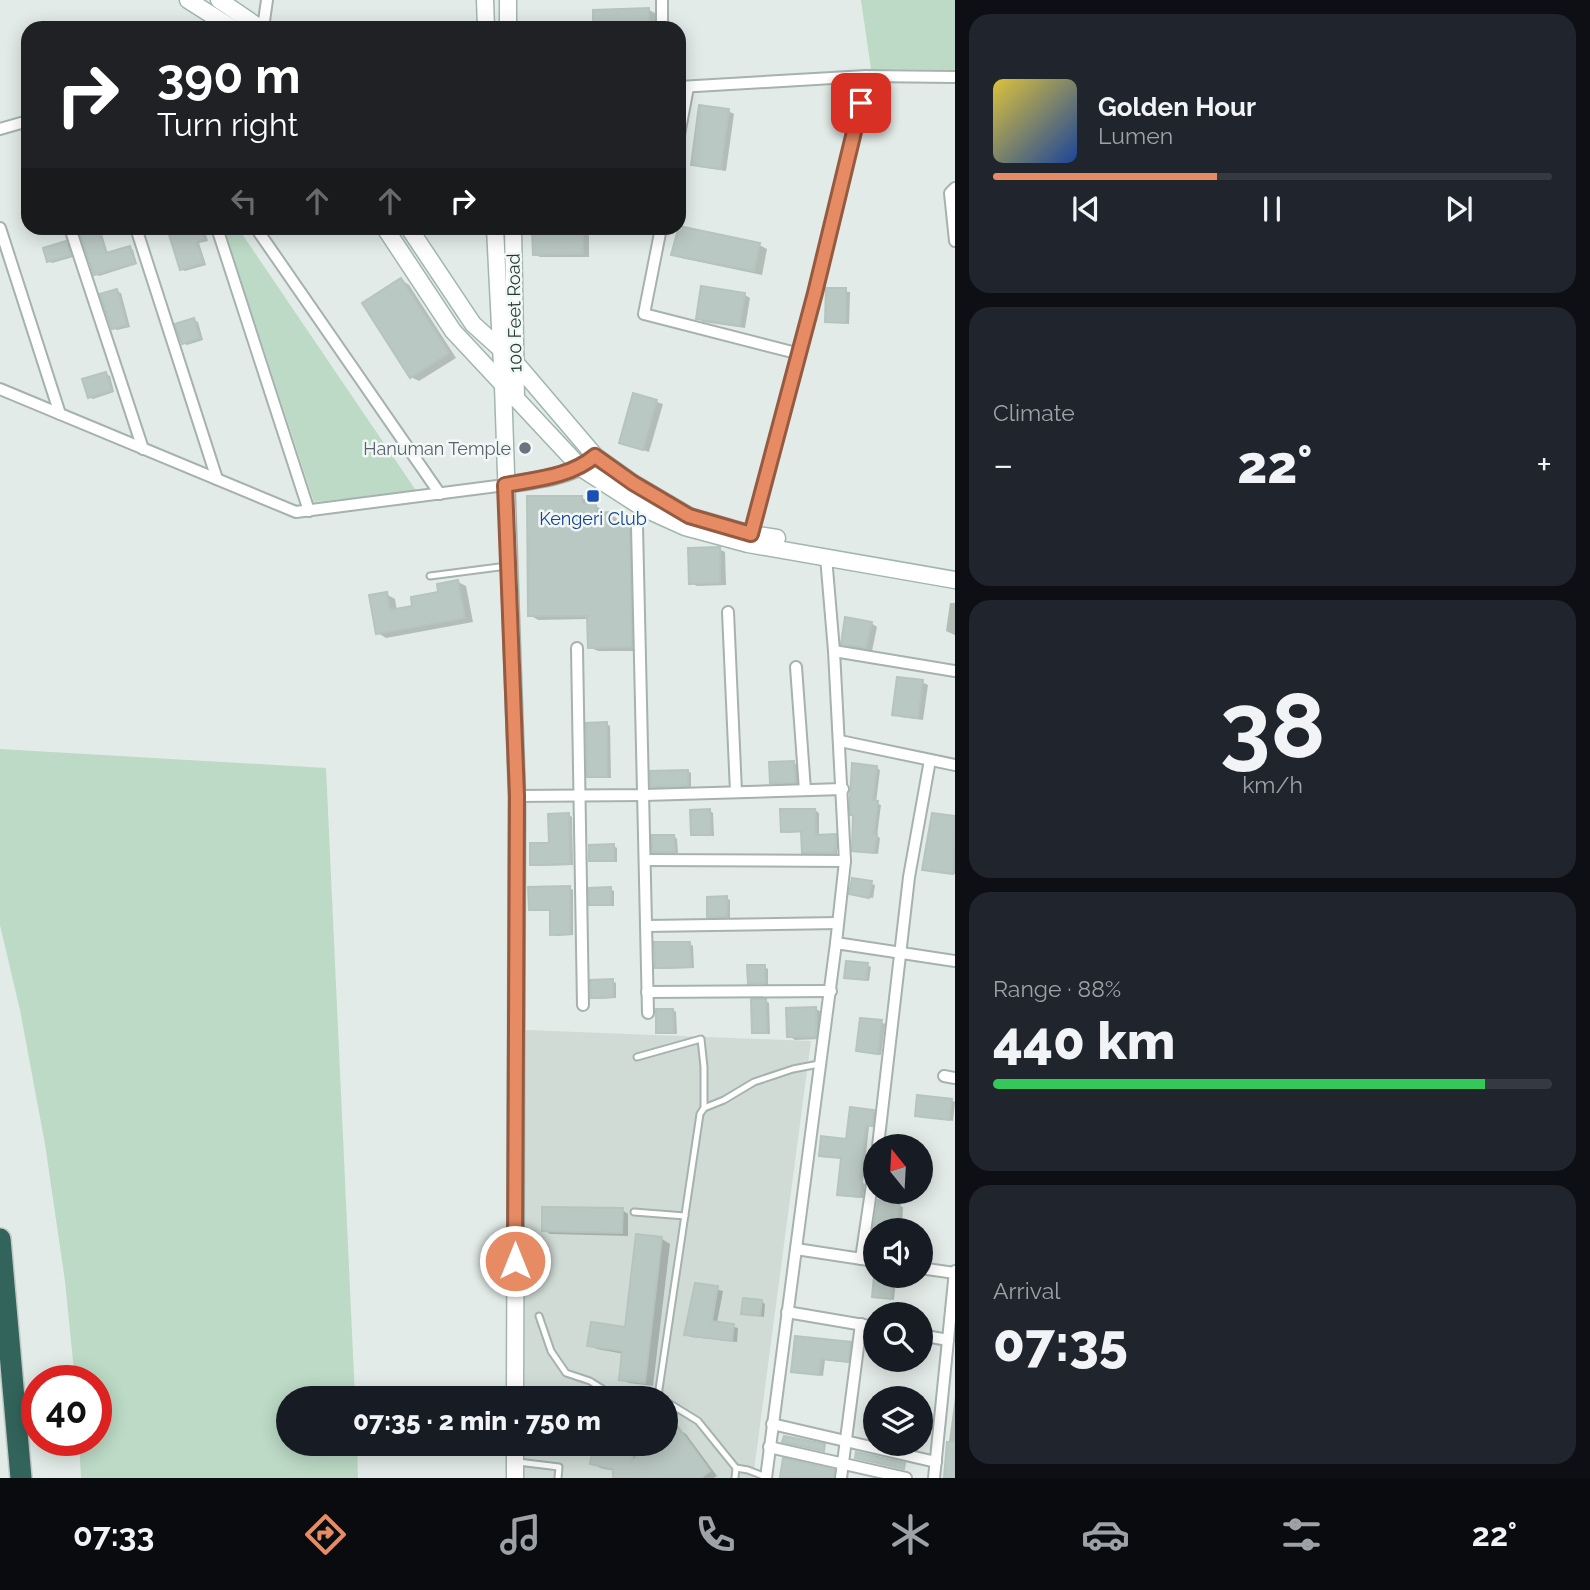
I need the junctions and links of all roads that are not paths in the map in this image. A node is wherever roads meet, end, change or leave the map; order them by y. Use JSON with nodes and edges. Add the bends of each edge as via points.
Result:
{"nodes":[{"id":1,"x":188,"y":0,"type":"edge"},
{"id":2,"x":219,"y":0,"type":"edge"},
{"id":3,"x":267,"y":0,"type":"edge"},
{"id":4,"x":485,"y":0,"type":"edge"},
{"id":5,"x":508,"y":0,"type":"edge"},
{"id":6,"x":662,"y":0,"type":"edge"},
{"id":7,"x":221,"y":21,"type":"edge"},
{"id":8,"x":251,"y":21,"type":"edge"},
{"id":9,"x":263,"y":21,"type":"edge"},
{"id":10,"x":486,"y":21,"type":"edge"},
{"id":11,"x":508,"y":21,"type":"edge"},
{"id":12,"x":662,"y":21,"type":"edge"},
{"id":13,"x":866,"y":76,"type":"junction"},
{"id":14,"x":955,"y":77,"type":"edge"},
{"id":15,"x":686,"y":87,"type":"edge"},
{"id":16,"x":21,"y":123,"type":"edge"},
{"id":17,"x":0,"y":129,"type":"edge"},
{"id":18,"x":955,"y":188,"type":"edge"},
{"id":19,"x":0,"y":228,"type":"edge"},
{"id":20,"x":72,"y":235,"type":"edge"},
{"id":21,"x":138,"y":235,"type":"edge"},
{"id":22,"x":219,"y":235,"type":"edge"},
{"id":23,"x":261,"y":235,"type":"edge"},
{"id":24,"x":390,"y":235,"type":"edge"},
{"id":25,"x":415,"y":235,"type":"edge"},
{"id":26,"x":495,"y":235,"type":"edge"},
{"id":27,"x":513,"y":235,"type":"edge"},
{"id":28,"x":660,"y":235,"type":"edge"},
{"id":29,"x":955,"y":241,"type":"edge"},
{"id":30,"x":501,"y":348,"type":"junction"},
{"id":31,"x":800,"y":354,"type":"junction"},
{"id":32,"x":516,"y":362,"type":"junction"},
{"id":33,"x":503,"y":385,"type":"junction"},
{"id":34,"x":0,"y":389,"type":"edge"},
{"id":35,"x":516,"y":400,"type":"junction"},
{"id":36,"x":60,"y":414,"type":"junction"},
{"id":37,"x":144,"y":449,"type":"junction"},
{"id":38,"x":595,"y":456,"type":"junction"},
{"id":39,"x":581,"y":468,"type":"junction"},
{"id":40,"x":217,"y":479,"type":"junction"},
{"id":41,"x":505,"y":485,"type":"junction"},
{"id":42,"x":440,"y":494,"type":"junction"},
{"id":43,"x":643,"y":508,"type":"junction"},
{"id":44,"x":309,"y":511,"type":"junction"},
{"id":45,"x":751,"y":534,"type":"junction"},
{"id":46,"x":826,"y":557,"type":"junction"},
{"id":47,"x":510,"y":566,"type":"junction"},
{"id":48,"x":955,"y":568,"type":"edge"},
{"id":49,"x":430,"y":576,"type":"dead end"},
{"id":50,"x":955,"y":580,"type":"edge"},
{"id":51,"x":729,"y":612,"type":"dead end"},
{"id":52,"x":578,"y":648,"type":"dead end"},
{"id":53,"x":834,"y":651,"type":"junction"},
{"id":54,"x":796,"y":667,"type":"dead end"},
{"id":55,"x":955,"y":671,"type":"edge"},
{"id":56,"x":840,"y":741,"type":"junction"},
{"id":57,"x":930,"y":760,"type":"junction"},
{"id":58,"x":955,"y":765,"type":"edge"},
{"id":59,"x":843,"y":789,"type":"junction"},
{"id":60,"x":805,"y":790,"type":"junction"},
{"id":61,"x":736,"y":792,"type":"junction"},
{"id":62,"x":644,"y":795,"type":"junction"},
{"id":63,"x":517,"y":796,"type":"junction"},
{"id":64,"x":579,"y":796,"type":"junction"},
{"id":65,"x":645,"y":860,"type":"junction"},
{"id":66,"x":845,"y":860,"type":"junction"},
{"id":67,"x":838,"y":923,"type":"junction"},
{"id":68,"x":646,"y":926,"type":"junction"},
{"id":69,"x":836,"y":943,"type":"junction"},
{"id":70,"x":901,"y":953,"type":"junction"},
{"id":71,"x":955,"y":961,"type":"edge"},
{"id":72,"x":831,"y":991,"type":"junction"},
{"id":73,"x":647,"y":992,"type":"junction"},
{"id":74,"x":583,"y":1005,"type":"dead end"},
{"id":75,"x":648,"y":1013,"type":"dead end"},
{"id":76,"x":637,"y":1057,"type":"dead end"},
{"id":77,"x":821,"y":1064,"type":"junction"},
{"id":78,"x":705,"y":1108,"type":"junction"},
{"id":79,"x":879,"y":1134,"type":"edge"},
{"id":80,"x":869,"y":1204,"type":"edge"},
{"id":81,"x":634,"y":1212,"type":"dead end"},
{"id":82,"x":685,"y":1216,"type":"junction"},
{"id":83,"x":0,"y":1239,"type":"edge"},
{"id":84,"x":796,"y":1249,"type":"junction"},
{"id":85,"x":861,"y":1259,"type":"joint"},
{"id":86,"x":933,"y":1269,"type":"edge"},
{"id":87,"x":955,"y":1272,"type":"edge"},
{"id":88,"x":787,"y":1312,"type":"junction"},
{"id":89,"x":539,"y":1316,"type":"dead end"},
{"id":90,"x":861,"y":1324,"type":"joint"},
{"id":91,"x":950,"y":1333,"type":"edge"},
{"id":92,"x":515,"y":1386,"type":"edge"},
{"id":93,"x":598,"y":1386,"type":"edge"},
{"id":94,"x":661,"y":1386,"type":"edge"},
{"id":95,"x":678,"y":1409,"type":"edge"},
{"id":96,"x":941,"y":1410,"type":"junction"},
{"id":97,"x":955,"y":1411,"type":"edge"},
{"id":98,"x":772,"y":1424,"type":"junction"},
{"id":99,"x":845,"y":1440,"type":"junction"},
{"id":100,"x":769,"y":1447,"type":"junction"},
{"id":101,"x":936,"y":1462,"type":"junction"},
{"id":102,"x":842,"y":1464,"type":"junction"},
{"id":103,"x":736,"y":1468,"type":"junction"},
{"id":104,"x":515,"y":1470,"type":"edge"},
{"id":105,"x":21,"y":1478,"type":"edge"},
{"id":106,"x":558,"y":1478,"type":"edge"},
{"id":107,"x":734,"y":1478,"type":"edge"},
{"id":108,"x":766,"y":1478,"type":"edge"},
{"id":109,"x":841,"y":1478,"type":"edge"},
{"id":110,"x":906,"y":1478,"type":"edge"},
{"id":111,"x":934,"y":1478,"type":"edge"}],
"edges":[{"from":1,"to":7,"type":"main road"},
{"from":2,"to":8,"type":"main road"},
{"from":3,"to":9,"type":"street"},
{"from":4,"to":10,"type":"main road"},
{"from":5,"to":11,"type":"main road"},
{"from":6,"to":12,"type":"street"},
{"from":13,"to":14,"type":"street"},
{"from":13,"to":15,"type":"street"},
{"from":13,"to":31,"type":"street"},
{"from":16,"to":17,"type":"street"},
{"from":18,"to":29,"type":"street","via":[[950,193]]},
{"from":19,"to":36,"type":"street"},
{"from":20,"to":37,"type":"street"},
{"from":21,"to":40,"type":"street"},
{"from":22,"to":44,"type":"street"},
{"from":23,"to":42,"type":"street"},
{"from":24,"to":33,"type":"main road","via":[[453,331]]},
{"from":25,"to":30,"type":"main road","via":[[473,324]]},
{"from":26,"to":30,"type":"main road","name":"100 Feet Road"},
{"from":27,"to":32,"type":"main road","name":"100 Feet Road"},
{"from":28,"to":31,"type":"street","via":[[644,314]]},
{"from":30,"to":32,"type":"main road"},
{"from":30,"to":33,"type":"main road","name":"100 Feet Road"},
{"from":31,"to":45,"type":"street"},
{"from":32,"to":35,"type":"main road","name":"100 Feet Road"},
{"from":32,"to":38,"type":"main road"},
{"from":33,"to":35,"type":"main road"},
{"from":33,"to":41,"type":"main road","name":"100 Feet Road"},
{"from":34,"to":36,"type":"street"},
{"from":35,"to":39,"type":"main road"},
{"from":36,"to":37,"type":"street"},
{"from":37,"to":40,"type":"street"},
{"from":38,"to":39,"type":"main road"},
{"from":38,"to":45,"type":"main road","via":[[689,516]]},
{"from":39,"to":41,"type":"main road"},
{"from":39,"to":43,"type":"main road"},
{"from":40,"to":44,"type":"street","via":[[296,512]]},
{"from":41,"to":42,"type":"street"},
{"from":41,"to":47,"type":"main road","name":"100 Feet Road"},
{"from":42,"to":44,"type":"street"},
{"from":43,"to":46,"type":"main road","via":[[685,527],[748,544]]},
{"from":43,"to":62,"type":"street","via":[[637,526]]},
{"from":45,"to":48,"type":"main road"},
{"from":46,"to":50,"type":"main road"},
{"from":46,"to":53,"type":"street"},
{"from":47,"to":49,"type":"lane"},
{"from":47,"to":63,"type":"main road","name":"100 Feet Road"},
{"from":51,"to":61,"type":"street"},
{"from":52,"to":64,"type":"street"},
{"from":53,"to":55,"type":"street"},
{"from":53,"to":56,"type":"street"},
{"from":54,"to":60,"type":"street"},
{"from":56,"to":57,"type":"street"},
{"from":56,"to":59,"type":"street"},
{"from":57,"to":58,"type":"street"},
{"from":57,"to":70,"type":"street"},
{"from":59,"to":60,"type":"street"},
{"from":59,"to":66,"type":"street"},
{"from":60,"to":61,"type":"street"},
{"from":61,"to":62,"type":"street"},
{"from":62,"to":64,"type":"street"},
{"from":62,"to":65,"type":"street"},
{"from":63,"to":64,"type":"street"},
{"from":63,"to":92,"type":"main road","name":"100 Feet Road"},
{"from":64,"to":74,"type":"street"},
{"from":65,"to":66,"type":"street"},
{"from":65,"to":68,"type":"street"},
{"from":66,"to":67,"type":"street"},
{"from":67,"to":68,"type":"street"},
{"from":67,"to":69,"type":"street"},
{"from":68,"to":73,"type":"street"},
{"from":69,"to":70,"type":"street"},
{"from":69,"to":72,"type":"street"},
{"from":70,"to":71,"type":"street"},
{"from":70,"to":79,"type":"street"},
{"from":72,"to":73,"type":"street"},
{"from":72,"to":77,"type":"street"},
{"from":73,"to":75,"type":"street"},
{"from":76,"to":78,"type":"lane","via":[[701,1039]]},
{"from":77,"to":78,"type":"lane","via":[[754,1082]]},
{"from":77,"to":84,"type":"street"},
{"from":78,"to":82,"type":"lane","via":[[700,1114]]},
{"from":80,"to":85,"type":"street"},
{"from":81,"to":82,"type":"lane"},
{"from":82,"to":94,"type":"lane"},
{"from":83,"to":105,"type":"highway"},
{"from":84,"to":85,"type":"street"},
{"from":84,"to":88,"type":"street"},
{"from":86,"to":87,"type":"street"},
{"from":87,"to":91,"type":"street"},
{"from":88,"to":90,"type":"street"},
{"from":88,"to":98,"type":"street"},
{"from":89,"to":93,"type":"lane","via":[[551,1351],[566,1373]]},
{"from":90,"to":99,"type":"street"},
{"from":91,"to":96,"type":"street"},
{"from":95,"to":103,"type":"lane","via":[[698,1421]]},
{"from":96,"to":97,"type":"street"},
{"from":96,"to":101,"type":"street"},
{"from":98,"to":99,"type":"street"},
{"from":98,"to":100,"type":"street"},
{"from":99,"to":101,"type":"street"},
{"from":99,"to":102,"type":"street"},
{"from":100,"to":102,"type":"street"},
{"from":100,"to":108,"type":"street"},
{"from":101,"to":111,"type":"street"},
{"from":102,"to":109,"type":"street"},
{"from":102,"to":110,"type":"street"},
{"from":103,"to":107,"type":"lane"},
{"from":103,"to":108,"type":"lane"},
{"from":104,"to":106,"type":"lane","via":[[559,1467]]}]}
